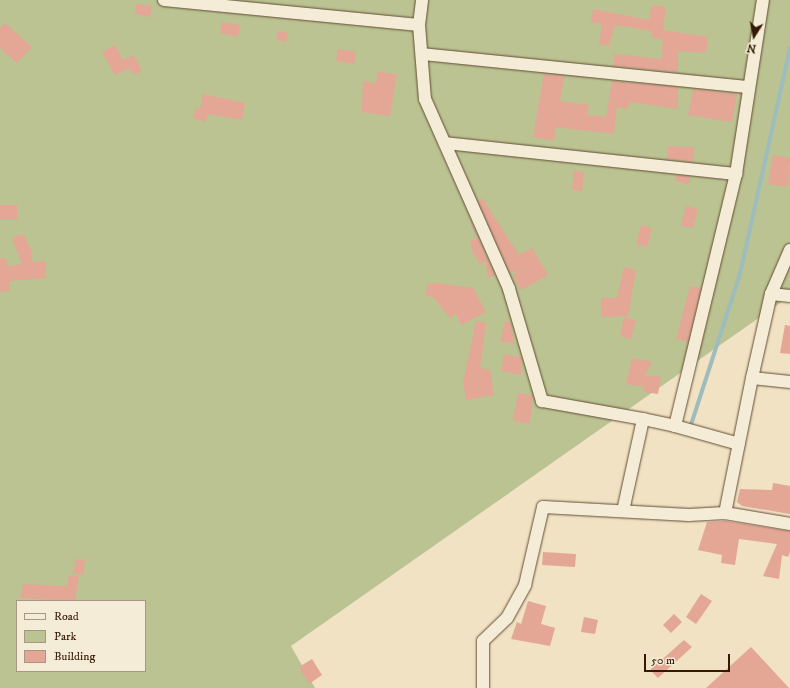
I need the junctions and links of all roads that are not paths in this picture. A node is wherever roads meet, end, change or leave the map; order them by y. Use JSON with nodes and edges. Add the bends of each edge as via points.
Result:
{"nodes":[{"id":1,"x":164,"y":0,"type":"edge"},
{"id":2,"x":422,"y":0,"type":"edge"},
{"id":3,"x":763,"y":0,"type":"edge"},
{"id":4,"x":419,"y":25,"type":"junction"},
{"id":5,"x":422,"y":54,"type":"junction"},
{"id":6,"x":748,"y":87,"type":"junction"},
{"id":7,"x":445,"y":143,"type":"junction"},
{"id":8,"x":736,"y":174,"type":"junction"},
{"id":9,"x":790,"y":250,"type":"edge"},
{"id":10,"x":771,"y":294,"type":"junction"},
{"id":11,"x":790,"y":296,"type":"edge"},
{"id":12,"x":752,"y":378,"type":"junction"},
{"id":13,"x":790,"y":382,"type":"edge"},
{"id":14,"x":643,"y":419,"type":"junction"},
{"id":15,"x":675,"y":426,"type":"junction"},
{"id":16,"x":739,"y":444,"type":"junction"},
{"id":17,"x":623,"y":511,"type":"junction"},
{"id":18,"x":725,"y":513,"type":"junction"},
{"id":19,"x":790,"y":524,"type":"edge"},
{"id":20,"x":483,"y":688,"type":"edge"}],
"edges":[{"from":1,"to":4,"type":"street"},
{"from":2,"to":4,"type":"street"},
{"from":3,"to":6,"type":"street"},
{"from":4,"to":5,"type":"street"},
{"from":5,"to":6,"type":"street"},
{"from":5,"to":7,"type":"street","via":[[426,99]]},
{"from":6,"to":8,"type":"street"},
{"from":7,"to":8,"type":"street"},
{"from":7,"to":14,"type":"street","via":[[509,289],[542,400]]},
{"from":8,"to":15,"type":"street"},
{"from":9,"to":10,"type":"street"},
{"from":10,"to":11,"type":"street"},
{"from":10,"to":12,"type":"street"},
{"from":12,"to":13,"type":"street"},
{"from":12,"to":16,"type":"street"},
{"from":14,"to":15,"type":"street"},
{"from":14,"to":17,"type":"street"},
{"from":15,"to":16,"type":"street"},
{"from":16,"to":18,"type":"street"},
{"from":17,"to":18,"type":"street","via":[[689,515]]},
{"from":17,"to":20,"type":"street","via":[[543,507],[525,585],[506,618],[483,641]]},
{"from":18,"to":19,"type":"street"}]}
